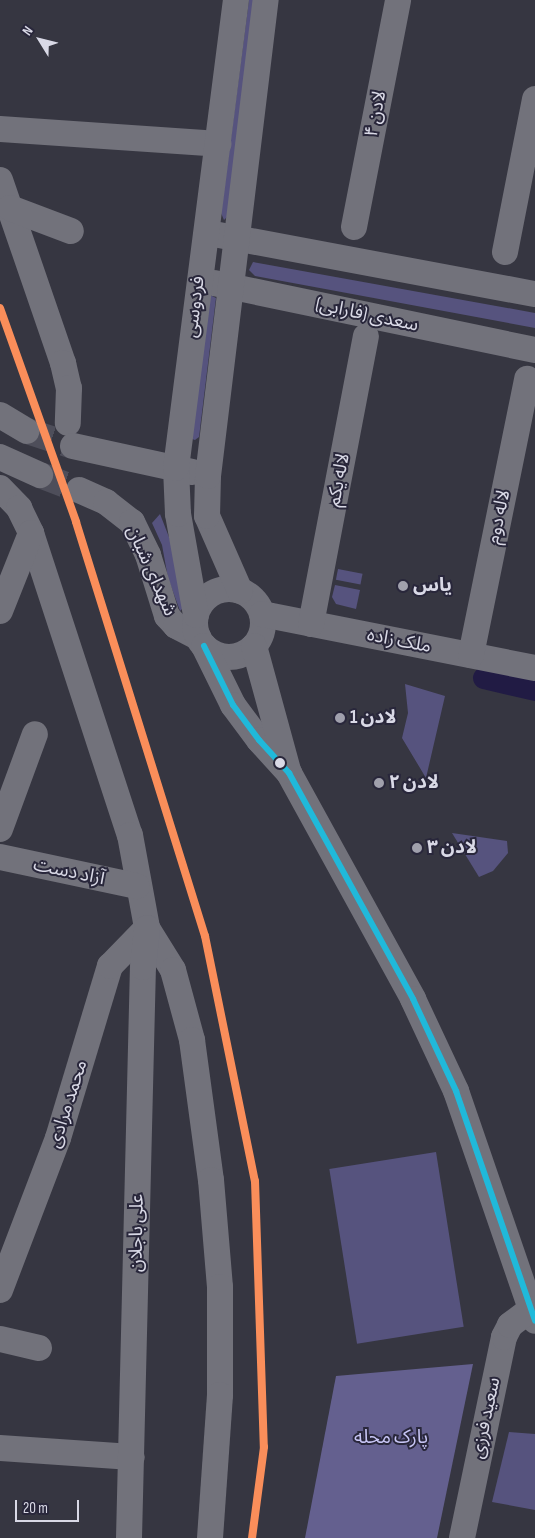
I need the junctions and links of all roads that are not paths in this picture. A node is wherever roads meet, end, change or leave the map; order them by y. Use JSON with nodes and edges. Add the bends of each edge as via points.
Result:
{"nodes":[{"id":1,"x":236,"y":0,"type":"edge"},
{"id":2,"x":266,"y":0,"type":"edge"},
{"id":3,"x":398,"y":0,"type":"edge"},
{"id":4,"x":535,"y":99,"type":"edge"},
{"id":5,"x":0,"y":129,"type":"edge"},
{"id":6,"x":218,"y":144,"type":"junction"},
{"id":7,"x":0,"y":180,"type":"edge"},
{"id":8,"x":10,"y":208,"type":"junction"},
{"id":9,"x":354,"y":227,"type":"dead end"},
{"id":10,"x":71,"y":231,"type":"dead end"},
{"id":11,"x":206,"y":232,"type":"junction"},
{"id":12,"x":237,"y":238,"type":"junction"},
{"id":13,"x":505,"y":252,"type":"dead end"},
{"id":14,"x":198,"y":280,"type":"junction"},
{"id":15,"x":230,"y":287,"type":"junction"},
{"id":16,"x":535,"y":294,"type":"edge"},
{"id":17,"x":366,"y":336,"type":"dead end"},
{"id":18,"x":535,"y":350,"type":"edge"},
{"id":19,"x":527,"y":379,"type":"dead end"},
{"id":20,"x":0,"y":415,"type":"edge"},
{"id":21,"x":27,"y":431,"type":"tunnel mouth"},
{"id":22,"x":0,"y":457,"type":"edge"},
{"id":23,"x":176,"y":468,"type":"junction"},
{"id":24,"x":40,"y":475,"type":"tunnel mouth"},
{"id":25,"x":208,"y":476,"type":"junction"},
{"id":26,"x":0,"y":488,"type":"edge"},
{"id":27,"x":79,"y":490,"type":"tunnel mouth"},
{"id":28,"x":31,"y":533,"type":"junction"},
{"id":29,"x":240,"y":591,"type":"junction"},
{"id":30,"x":0,"y":611,"type":"edge"},
{"id":31,"x":262,"y":614,"type":"junction"},
{"id":32,"x":312,"y":624,"type":"junction"},
{"id":33,"x":199,"y":633,"type":"junction"},
{"id":34,"x":254,"y":646,"type":"junction"},
{"id":35,"x":471,"y":655,"type":"junction"},
{"id":36,"x":535,"y":668,"type":"edge"},
{"id":37,"x":34,"y":734,"type":"dead end"},
{"id":38,"x":289,"y":773,"type":"junction"},
{"id":39,"x":0,"y":829,"type":"edge"},
{"id":40,"x":1,"y":860,"type":"edge"},
{"id":41,"x":137,"y":886,"type":"junction"},
{"id":42,"x":147,"y":928,"type":"junction"},
{"id":43,"x":0,"y":1290,"type":"edge"},
{"id":44,"x":533,"y":1315,"type":"edge"},
{"id":45,"x":0,"y":1338,"type":"edge"},
{"id":46,"x":39,"y":1348,"type":"dead end"},
{"id":47,"x":0,"y":1448,"type":"edge"},
{"id":48,"x":132,"y":1457,"type":"junction"},
{"id":49,"x":129,"y":1538,"type":"edge"},
{"id":50,"x":210,"y":1538,"type":"edge"},
{"id":51,"x":462,"y":1538,"type":"edge"}],
"edges":[{"from":1,"to":6,"type":"street","name":"فردوسی"},
{"from":2,"to":12,"type":"street","name":"فردوسی"},
{"from":3,"to":9,"type":"street","name":"لادن ۴"},
{"from":4,"to":13,"type":"street"},
{"from":5,"to":6,"type":"street"},
{"from":6,"to":11,"type":"street","name":"فردوسی"},
{"from":7,"to":8,"type":"street"},
{"from":8,"to":10,"type":"street"},
{"from":8,"to":23,"type":"street","via":[[63,363],[69,388],[70,434]]},
{"from":11,"to":12,"type":"street"},
{"from":11,"to":14,"type":"street","name":"فردوسی"},
{"from":12,"to":15,"type":"street","name":"فردوسی"},
{"from":12,"to":16,"type":"street"},
{"from":14,"to":15,"type":"street","name":"سعدی (فارابی)"},
{"from":14,"to":23,"type":"street","name":"فردوسی"},
{"from":15,"to":18,"type":"street","name":"سعدی (فارابی)"},
{"from":15,"to":25,"type":"street","name":"فردوسی"},
{"from":17,"to":32,"type":"street","name":"لاله یکم"},
{"from":19,"to":35,"type":"street","name":"لاله دوم"},
{"from":20,"to":21,"type":"street"},
{"from":22,"to":24,"type":"street"},
{"from":23,"to":25,"type":"street"},
{"from":23,"to":33,"type":"street","name":"فردوسی","via":[[178,514]]},
{"from":25,"to":29,"type":"street","name":"فردوسی","via":[[207,516]]},
{"from":26,"to":28,"type":"street","via":[[19,508]]},
{"from":27,"to":33,"type":"street","name":"شهدای شبان","via":[[106,502],[132,522],[148,554],[166,616],[176,626]]},
{"from":28,"to":30,"type":"street"},
{"from":28,"to":41,"type":"street","via":[[130,835]]},
{"from":29,"to":31,"type":"street","via":[[257,604]]},
{"from":29,"to":33,"type":"street","via":[[218,591],[200,605]]},
{"from":31,"to":32,"type":"street","name":"ملک زاده"},
{"from":31,"to":34,"type":"street","via":[[261,631]]},
{"from":32,"to":35,"type":"street","name":"ملک زاده"},
{"from":33,"to":34,"type":"street","via":[[213,653],[234,656]]},
{"from":33,"to":38,"type":"street","name":"فردوسی","via":[[234,705],[258,740]]},
{"from":34,"to":38,"type":"street","name":"فردوسی"},
{"from":35,"to":36,"type":"street","name":"ملک زاده"},
{"from":37,"to":39,"type":"street"},
{"from":38,"to":44,"type":"street","name":"فردوسی","via":[[384,944],[456,1091]]},
{"from":40,"to":41,"type":"street","name":"آزاد دست"},
{"from":41,"to":42,"type":"street"},
{"from":42,"to":43,"type":"street","name":"محمد مرادی","via":[[110,966],[58,1138]]},
{"from":42,"to":48,"type":"street","name":"علی باجلان","via":[[143,967]]},
{"from":42,"to":50,"type":"street","via":[[173,970],[192,1040],[211,1180],[220,1287],[220,1395]]},
{"from":44,"to":51,"type":"street","name":"سعید فرزی","via":[[510,1325],[504,1337]]},
{"from":45,"to":46,"type":"street"},
{"from":47,"to":48,"type":"street"},
{"from":48,"to":49,"type":"street","name":"علی باجلان"}]}
